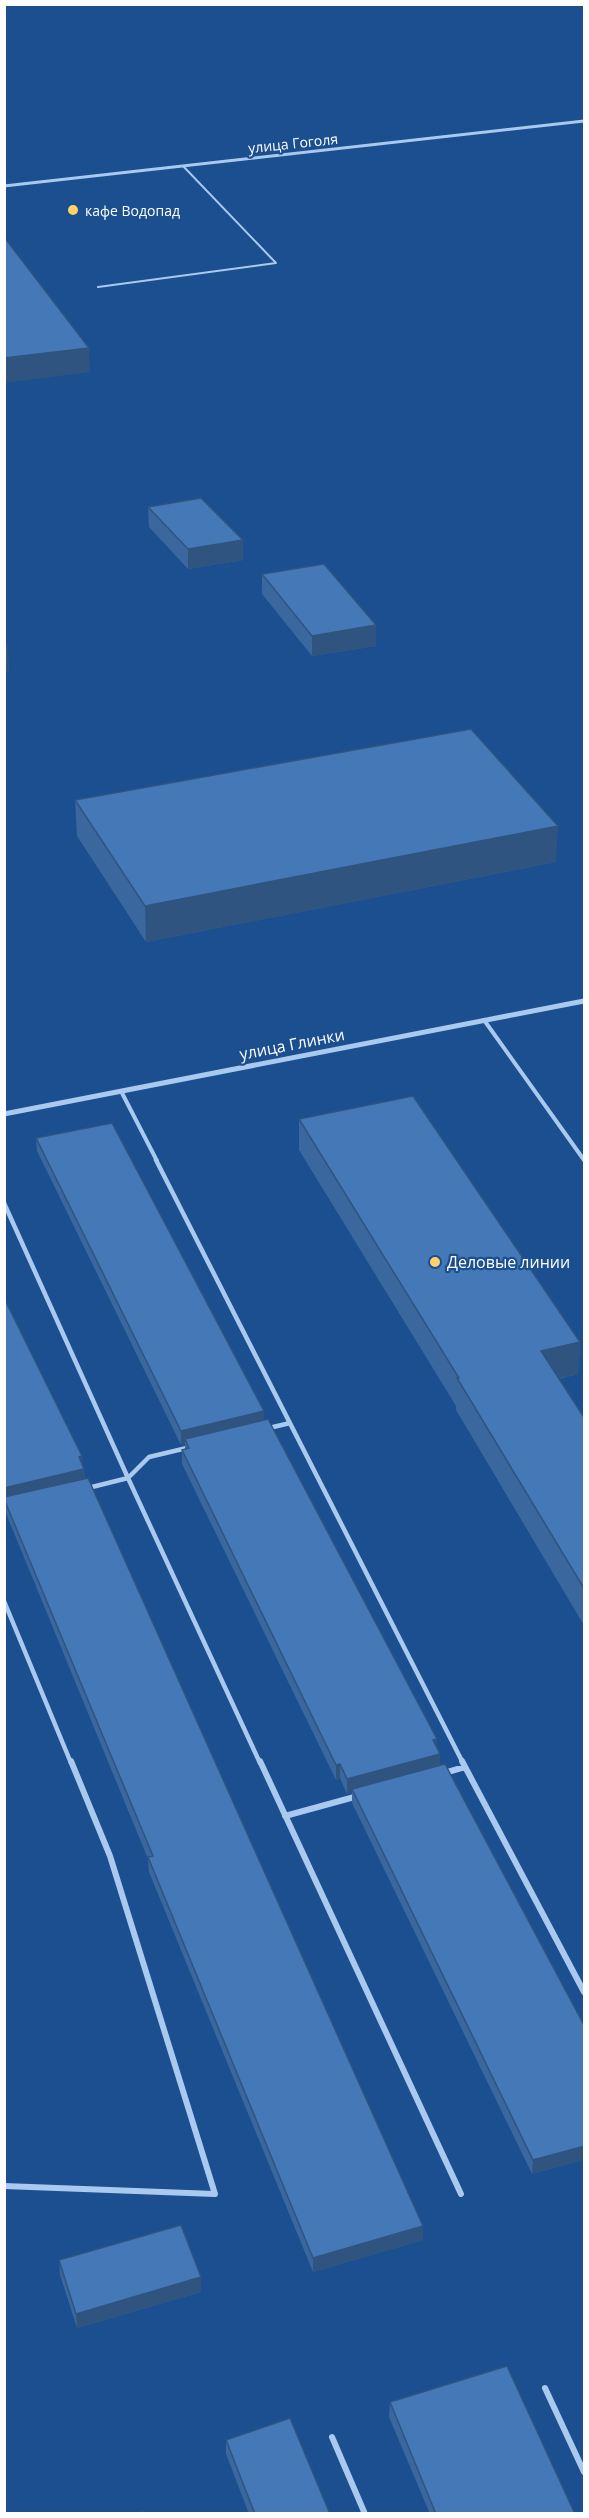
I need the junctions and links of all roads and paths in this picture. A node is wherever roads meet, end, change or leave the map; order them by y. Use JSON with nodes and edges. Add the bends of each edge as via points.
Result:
{"nodes":[{"id":1,"x":585,"y":121,"type":"edge"},
{"id":2,"x":183,"y":166,"type":"junction"},
{"id":3,"x":4,"y":186,"type":"edge"},
{"id":4,"x":98,"y":287,"type":"dead end"},
{"id":5,"x":585,"y":1001,"type":"edge"},
{"id":6,"x":484,"y":1020,"type":"junction"},
{"id":7,"x":121,"y":1091,"type":"junction"},
{"id":8,"x":4,"y":1113,"type":"edge"},
{"id":9,"x":585,"y":1160,"type":"edge"},
{"id":10,"x":4,"y":1203,"type":"edge"},
{"id":11,"x":290,"y":1423,"type":"junction"},
{"id":12,"x":258,"y":1431,"type":"edge"},
{"id":13,"x":193,"y":1447,"type":"edge"},
{"id":14,"x":129,"y":1478,"type":"junction"},
{"id":15,"x":83,"y":1489,"type":"edge"},
{"id":16,"x":4,"y":1601,"type":"edge"},
{"id":17,"x":465,"y":1767,"type":"junction"},
{"id":18,"x":432,"y":1776,"type":"edge"},
{"id":19,"x":364,"y":1794,"type":"edge"},
{"id":20,"x":285,"y":1816,"type":"junction"},
{"id":21,"x":585,"y":1992,"type":"edge"},
{"id":22,"x":4,"y":2186,"type":"edge"},
{"id":23,"x":461,"y":2194,"type":"dead end"},
{"id":24,"x":545,"y":2388,"type":"dead end"},
{"id":25,"x":332,"y":2437,"type":"dead end"},
{"id":26,"x":585,"y":2472,"type":"edge"},
{"id":27,"x":365,"y":2514,"type":"edge"}],
"edges":[{"from":1,"to":2,"type":"street","name":"улица Гоголя"},
{"from":2,"to":3,"type":"street","name":"улица Гоголя"},
{"from":2,"to":4,"type":"lane","via":[[276,263]]},
{"from":5,"to":6,"type":"street","name":"улица Глинки"},
{"from":6,"to":7,"type":"street","name":"улица Глинки"},
{"from":6,"to":9,"type":"lane"},
{"from":7,"to":8,"type":"street","name":"улица Глинки"},
{"from":7,"to":11,"type":"lane"},
{"from":10,"to":14,"type":"lane"},
{"from":11,"to":12,"type":"lane"},
{"from":11,"to":17,"type":"lane"},
{"from":13,"to":14,"type":"lane","via":[[149,1457]]},
{"from":14,"to":15,"type":"lane"},
{"from":14,"to":20,"type":"lane"},
{"from":16,"to":22,"type":"lane","via":[[110,1856],[215,2194]]},
{"from":17,"to":18,"type":"lane"},
{"from":17,"to":21,"type":"lane"},
{"from":19,"to":20,"type":"lane"},
{"from":20,"to":23,"type":"lane"},
{"from":24,"to":26,"type":"lane"},
{"from":25,"to":27,"type":"lane"}]}
